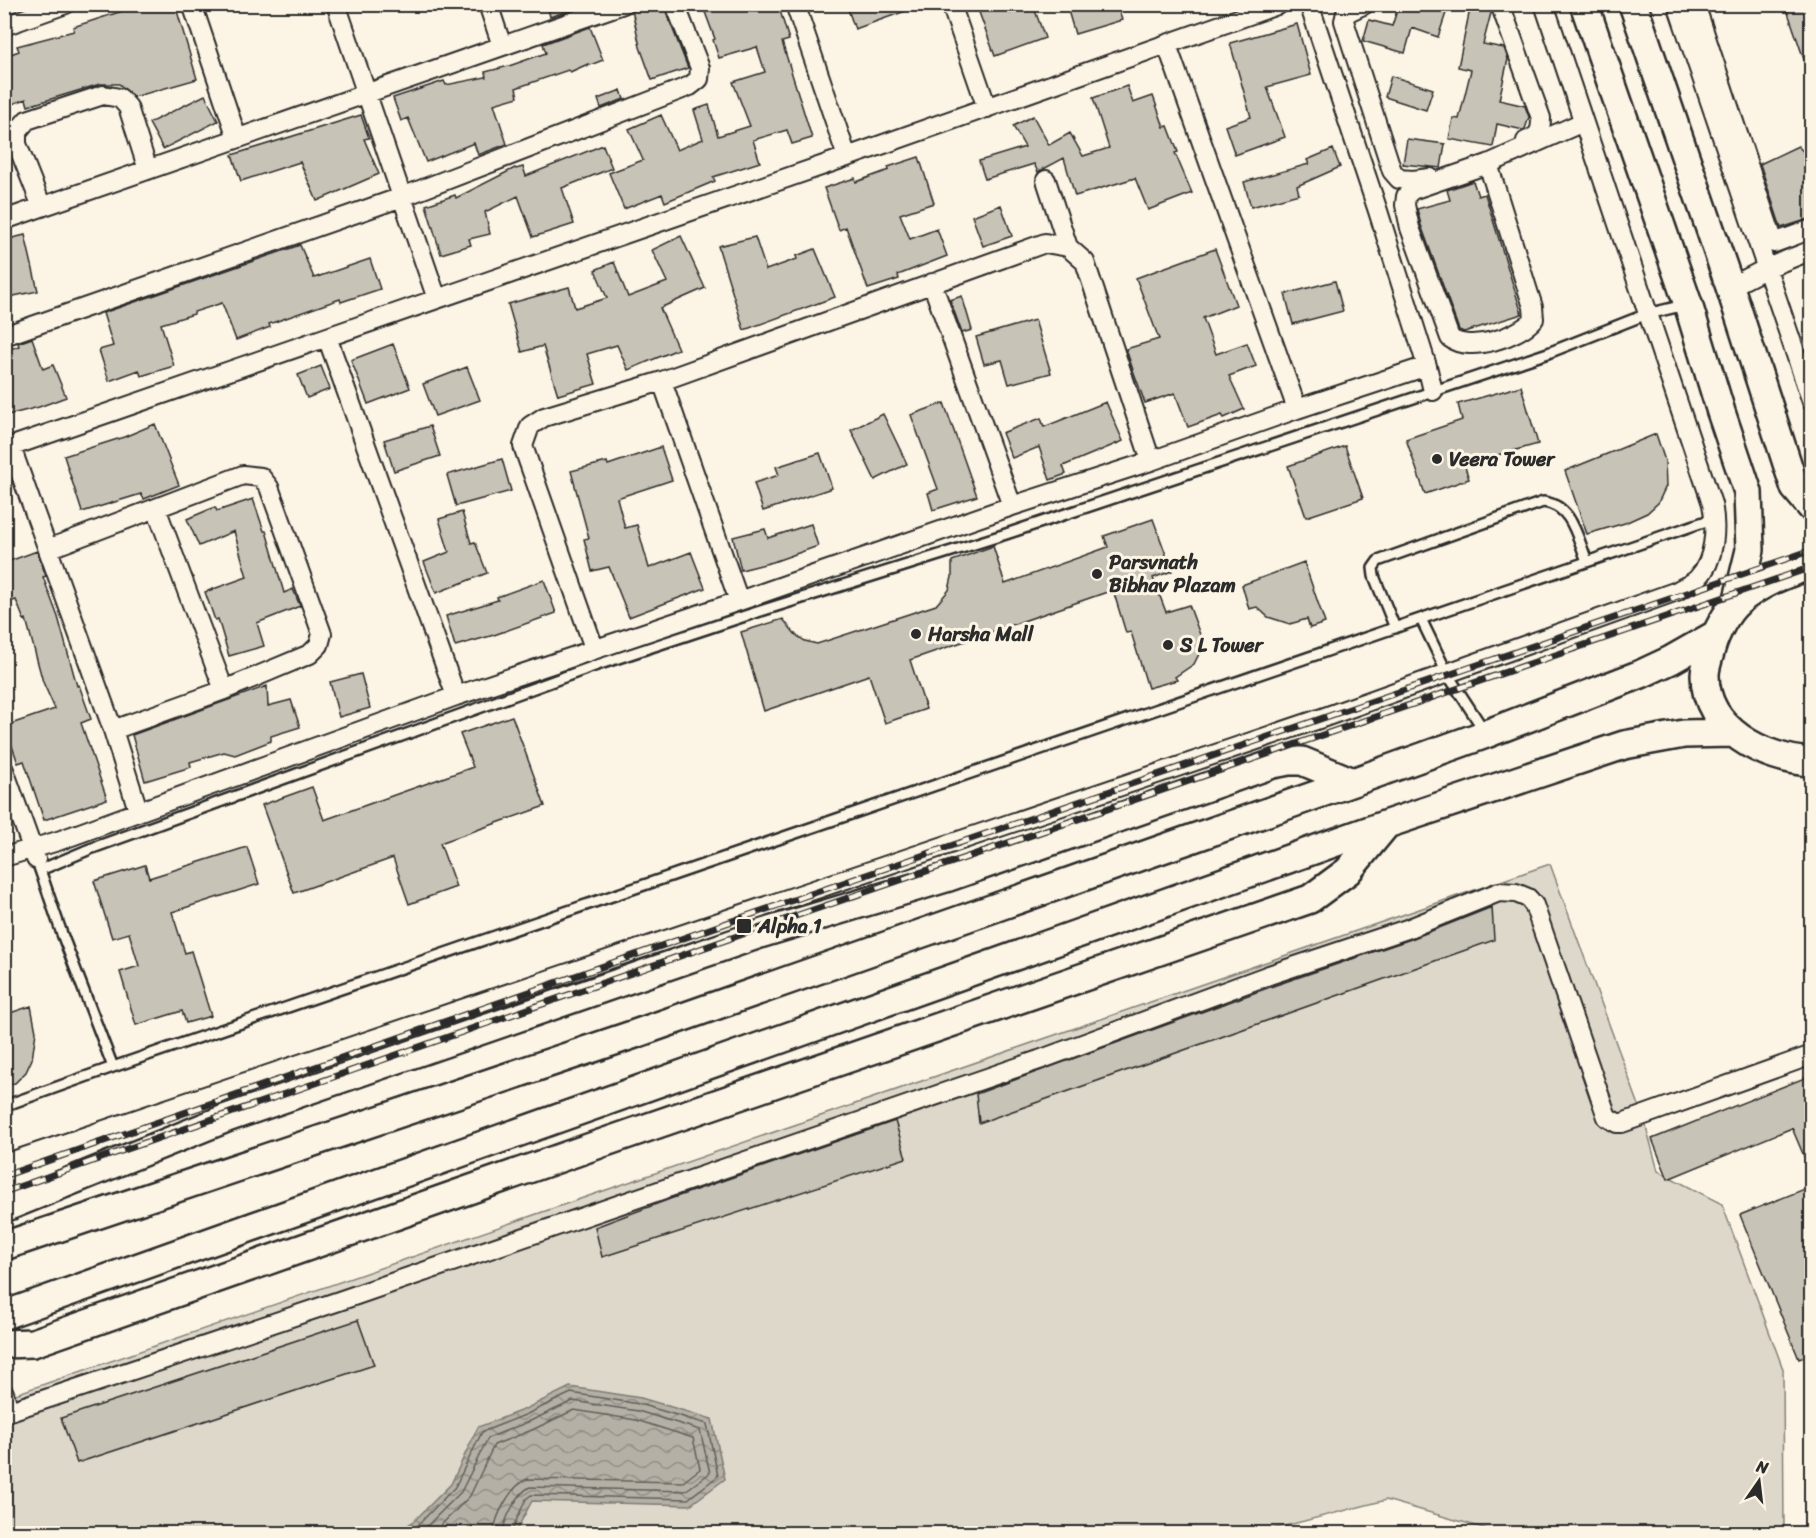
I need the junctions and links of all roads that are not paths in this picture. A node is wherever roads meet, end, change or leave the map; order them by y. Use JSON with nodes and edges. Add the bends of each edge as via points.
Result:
{"nodes":[{"id":1,"x":66,"y":4,"type":"edge"},
{"id":2,"x":192,"y":4,"type":"edge"},
{"id":3,"x":336,"y":4,"type":"edge"},
{"id":4,"x":488,"y":4,"type":"edge"},
{"id":5,"x":623,"y":4,"type":"edge"},
{"id":6,"x":675,"y":4,"type":"edge"},
{"id":7,"x":795,"y":4,"type":"edge"},
{"id":8,"x":951,"y":4,"type":"edge"},
{"id":9,"x":1280,"y":4,"type":"edge"},
{"id":10,"x":1309,"y":4,"type":"edge"},
{"id":11,"x":1365,"y":4,"type":"edge"},
{"id":12,"x":1500,"y":4,"type":"edge"},
{"id":13,"x":1544,"y":4,"type":"edge"},
{"id":14,"x":1584,"y":4,"type":"edge"},
{"id":15,"x":1633,"y":4,"type":"edge"},
{"id":16,"x":1677,"y":4,"type":"edge"},
{"id":17,"x":1695,"y":4,"type":"edge"},
{"id":18,"x":4,"y":26,"type":"edge"},
{"id":19,"x":1167,"y":45,"type":"junction"},
{"id":20,"x":502,"y":46,"type":"junction"},
{"id":21,"x":1707,"y":68,"type":"junction"},
{"id":22,"x":366,"y":93,"type":"junction"},
{"id":23,"x":1717,"y":98,"type":"junction"},
{"id":24,"x":987,"y":108,"type":"junction"},
{"id":25,"x":1583,"y":122,"type":"junction"},
{"id":26,"x":237,"y":138,"type":"junction"},
{"id":27,"x":847,"y":157,"type":"junction"},
{"id":28,"x":1488,"y":164,"type":"junction"},
{"id":29,"x":148,"y":170,"type":"junction"},
{"id":30,"x":1046,"y":180,"type":"dead end"},
{"id":31,"x":402,"y":197,"type":"junction"},
{"id":32,"x":42,"y":207,"type":"junction"},
{"id":33,"x":4,"y":220,"type":"edge"},
{"id":34,"x":1812,"y":229,"type":"edge"},
{"id":35,"x":1068,"y":248,"type":"junction"},
{"id":36,"x":1812,"y":250,"type":"edge"},
{"id":37,"x":1767,"y":268,"type":"junction"},
{"id":38,"x":932,"y":284,"type":"junction"},
{"id":39,"x":1730,"y":287,"type":"junction"},
{"id":40,"x":437,"y":299,"type":"junction"},
{"id":41,"x":1688,"y":304,"type":"junction"},
{"id":42,"x":1647,"y":314,"type":"junction"},
{"id":43,"x":4,"y":336,"type":"edge"},
{"id":44,"x":327,"y":337,"type":"junction"},
{"id":45,"x":1427,"y":366,"type":"junction"},
{"id":46,"x":662,"y":381,"type":"junction"},
{"id":47,"x":1433,"y":391,"type":"junction"},
{"id":48,"x":1812,"y":402,"type":"edge"},
{"id":49,"x":1297,"y":409,"type":"junction"},
{"id":50,"x":8,"y":448,"type":"edge"},
{"id":51,"x":1150,"y":461,"type":"junction"},
{"id":52,"x":1012,"y":506,"type":"junction"},
{"id":53,"x":156,"y":508,"type":"junction"},
{"id":54,"x":1812,"y":508,"type":"edge"},
{"id":55,"x":1715,"y":518,"type":"junction"},
{"id":56,"x":48,"y":549,"type":"junction"},
{"id":57,"x":1587,"y":561,"type":"junction"},
{"id":58,"x":1812,"y":565,"type":"edge"},
{"id":59,"x":740,"y":601,"type":"junction"},
{"id":60,"x":1737,"y":603,"type":"junction"},
{"id":61,"x":1421,"y":619,"type":"junction"},
{"id":62,"x":1395,"y":628,"type":"junction"},
{"id":63,"x":1715,"y":635,"type":"junction"},
{"id":64,"x":594,"y":648,"type":"junction"},
{"id":65,"x":1448,"y":675,"type":"junction"},
{"id":66,"x":224,"y":690,"type":"junction"},
{"id":67,"x":456,"y":696,"type":"junction"},
{"id":68,"x":113,"y":730,"type":"junction"},
{"id":69,"x":1732,"y":733,"type":"junction"},
{"id":70,"x":1486,"y":734,"type":"junction"},
{"id":71,"x":1807,"y":764,"type":"edge"},
{"id":72,"x":4,"y":770,"type":"edge"},
{"id":73,"x":1353,"y":782,"type":"junction"},
{"id":74,"x":138,"y":810,"type":"junction"},
{"id":75,"x":1387,"y":824,"type":"junction"},
{"id":76,"x":4,"y":857,"type":"edge"},
{"id":77,"x":36,"y":859,"type":"junction"},
{"id":78,"x":1812,"y":1055,"type":"edge"},
{"id":79,"x":113,"y":1067,"type":"junction"},
{"id":80,"x":4,"y":1106,"type":"edge"},
{"id":81,"x":4,"y":1164,"type":"edge"},
{"id":82,"x":4,"y":1208,"type":"edge"},
{"id":83,"x":4,"y":1245,"type":"edge"},
{"id":84,"x":4,"y":1315,"type":"edge"},
{"id":85,"x":4,"y":1344,"type":"edge"},
{"id":86,"x":4,"y":1393,"type":"edge"},
{"id":87,"x":7,"y":1412,"type":"edge"}],
"edges":[{"from":1,"to":18,"type":"street"},
{"from":2,"to":26,"type":"street"},
{"from":3,"to":22,"type":"street"},
{"from":4,"to":20,"type":"street"},
{"from":5,"to":20,"type":"street"},
{"from":6,"to":31,"type":"street","via":[[700,68],[699,79],[690,86]]},
{"from":7,"to":27,"type":"street"},
{"from":8,"to":24,"type":"street"},
{"from":9,"to":19,"type":"street"},
{"from":10,"to":45,"type":"street"},
{"from":11,"to":12,"type":"street","via":[[1346,13],[1344,21],[1392,171],[1399,179],[1413,180],[1475,161],[1538,136],[1541,131],[1541,118]]},
{"from":13,"to":25,"type":"street"},
{"from":14,"to":41,"type":"street"},
{"from":15,"to":39,"type":"street"},
{"from":16,"to":21,"type":"street"},
{"from":17,"to":21,"type":"street"},
{"from":19,"to":24,"type":"street"},
{"from":19,"to":49,"type":"street"},
{"from":20,"to":22,"type":"street"},
{"from":21,"to":23,"type":"street"},
{"from":22,"to":26,"type":"street"},
{"from":22,"to":31,"type":"street"},
{"from":23,"to":34,"type":"street","via":[[1774,243]]},
{"from":23,"to":37,"type":"street"},
{"from":24,"to":27,"type":"street"},
{"from":25,"to":28,"type":"street"},
{"from":25,"to":42,"type":"street"},
{"from":26,"to":29,"type":"street"},
{"from":27,"to":40,"type":"street"},
{"from":28,"to":28,"type":"street","via":[[1534,319],[1510,335],[1470,346],[1450,338],[1405,205],[1412,190]]},
{"from":29,"to":32,"type":"street"},
{"from":29,"to":32,"type":"street","via":[[128,107],[120,98],[104,95],[27,120],[17,132],[17,144]]},
{"from":30,"to":35,"type":"street"},
{"from":31,"to":40,"type":"street"},
{"from":31,"to":43,"type":"street"},
{"from":32,"to":33,"type":"street"},
{"from":35,"to":38,"type":"street","via":[[1044,243]]},
{"from":35,"to":51,"type":"street","via":[[1085,262]]},
{"from":36,"to":37,"type":"street"},
{"from":37,"to":39,"type":"street"},
{"from":37,"to":48,"type":"street"},
{"from":38,"to":46,"type":"street"},
{"from":38,"to":52,"type":"street"},
{"from":39,"to":54,"type":"street","via":[[1795,488]]},
{"from":40,"to":44,"type":"street"},
{"from":41,"to":42,"type":"lane"},
{"from":41,"to":60,"type":"street","via":[[1748,492],[1750,550]]},
{"from":42,"to":47,"type":"lane","via":[[1548,353]]},
{"from":42,"to":55,"type":"street"},
{"from":44,"to":50,"type":"street"},
{"from":44,"to":67,"type":"street"},
{"from":45,"to":47,"type":"street"},
{"from":45,"to":49,"type":"street"},
{"from":46,"to":59,"type":"street"},
{"from":46,"to":64,"type":"street","via":[[544,417],[530,426],[523,446]]},
{"from":47,"to":77,"type":"lane","via":[[600,664],[90,849]]},
{"from":49,"to":51,"type":"street"},
{"from":50,"to":56,"type":"street"},
{"from":51,"to":52,"type":"street"},
{"from":52,"to":59,"type":"street"},
{"from":53,"to":56,"type":"street"},
{"from":53,"to":66,"type":"street"},
{"from":53,"to":66,"type":"street","via":[[243,475],[261,477],[269,487],[322,634],[319,645],[310,654]]},
{"from":55,"to":57,"type":"lane"},
{"from":55,"to":65,"type":"street","via":[[1712,554],[1697,579],[1677,591]]},
{"from":56,"to":68,"type":"street"},
{"from":57,"to":61,"type":"lane"},
{"from":57,"to":62,"type":"lane","via":[[1567,513],[1554,503],[1543,502],[1378,561],[1374,576]]},
{"from":58,"to":60,"type":"street","via":[[1775,577]]},
{"from":59,"to":64,"type":"street"},
{"from":60,"to":63,"type":"street"},
{"from":61,"to":62,"type":"lane"},
{"from":61,"to":65,"type":"lane"},
{"from":62,"to":79,"type":"lane"},
{"from":63,"to":69,"type":"street","via":[[1705,675],[1710,704]]},
{"from":63,"to":70,"type":"street","via":[[1641,674]]},
{"from":64,"to":67,"type":"street"},
{"from":65,"to":70,"type":"lane"},
{"from":65,"to":81,"type":"street"},
{"from":66,"to":68,"type":"street"},
{"from":67,"to":74,"type":"street"},
{"from":68,"to":74,"type":"street"},
{"from":69,"to":71,"type":"street","via":[[1765,752]]},
{"from":69,"to":75,"type":"street","via":[[1684,734],[1624,745]]},
{"from":70,"to":73,"type":"street"},
{"from":72,"to":77,"type":"street"},
{"from":73,"to":82,"type":"street","via":[[1302,761],[1273,764],[949,877],[762,933],[238,1114]]},
{"from":73,"to":83,"type":"street","via":[[632,1035]]},
{"from":74,"to":77,"type":"street"},
{"from":75,"to":84,"type":"street"},
{"from":75,"to":85,"type":"street","via":[[1348,871],[1311,899],[33,1343]]},
{"from":76,"to":77,"type":"street"},
{"from":77,"to":79,"type":"lane"},
{"from":78,"to":87,"type":"street","via":[[1617,1123],[1607,1117],[1534,905],[1516,892],[1499,892],[1039,1060]]},
{"from":79,"to":80,"type":"lane"},
{"from":86,"to":87,"type":"street"}]}
